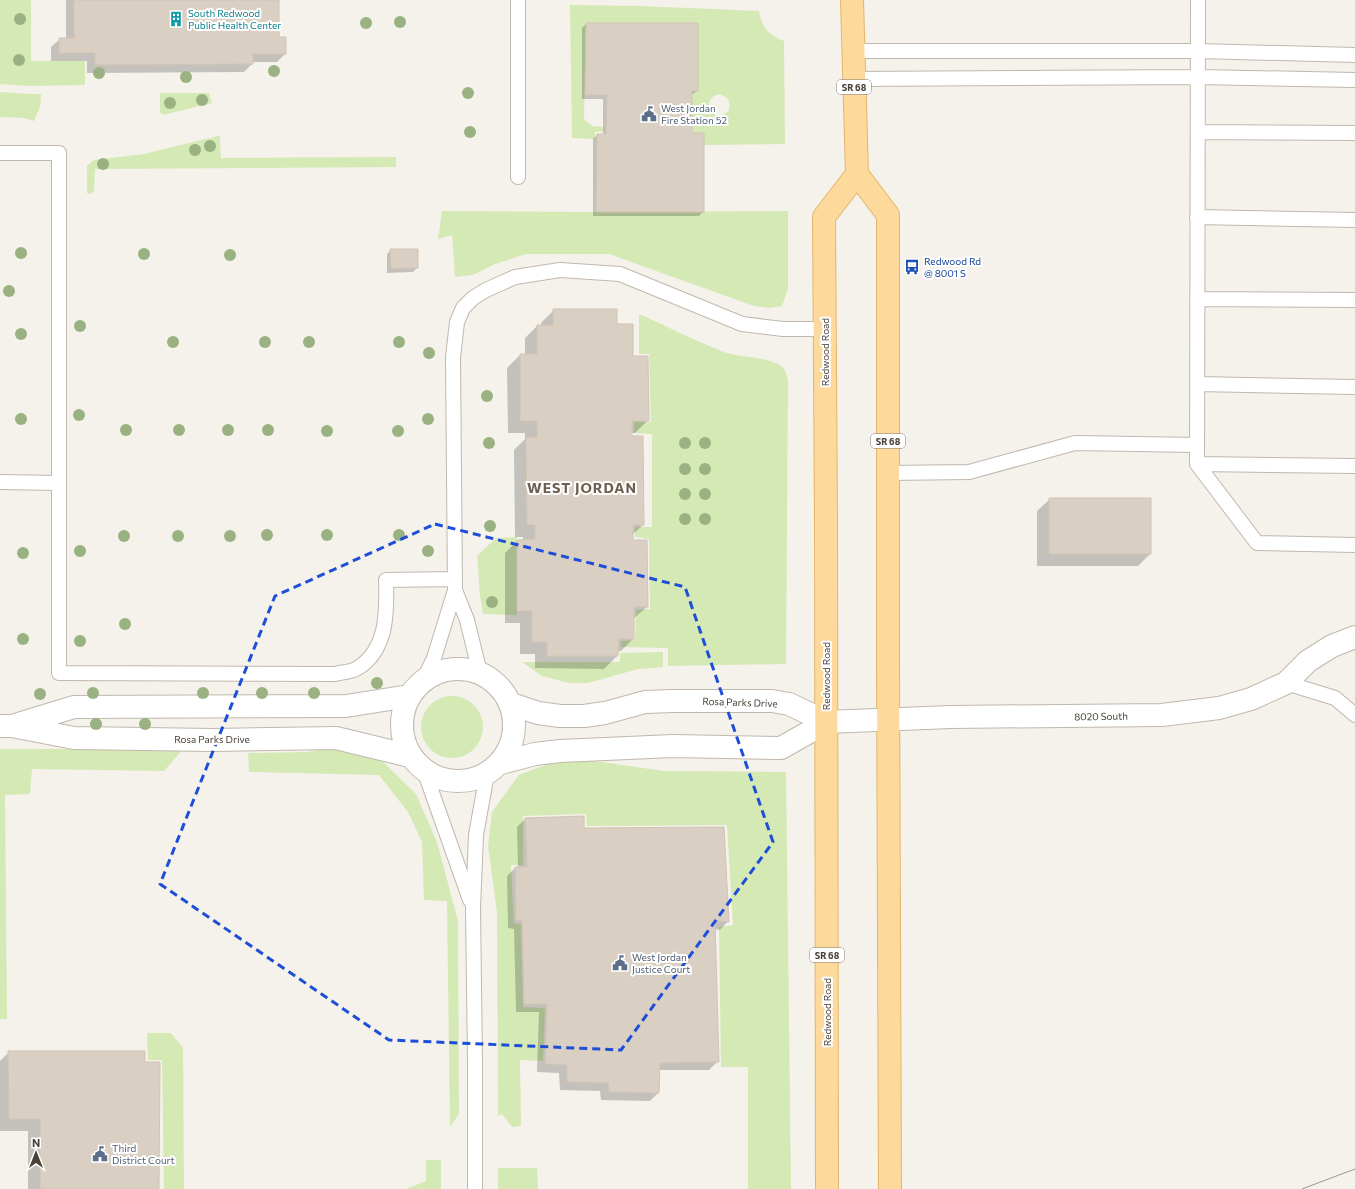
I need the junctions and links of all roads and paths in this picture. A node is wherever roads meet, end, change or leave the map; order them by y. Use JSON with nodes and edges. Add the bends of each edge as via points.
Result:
{"nodes":[{"id":1,"x":518,"y":0,"type":"edge"},
{"id":2,"x":852,"y":0,"type":"edge"},
{"id":3,"x":1198,"y":0,"type":"edge"},
{"id":4,"x":853,"y":51,"type":"junction"},
{"id":5,"x":1198,"y":51,"type":"junction"},
{"id":6,"x":1355,"y":54,"type":"edge"},
{"id":7,"x":1198,"y":77,"type":"junction"},
{"id":8,"x":854,"y":79,"type":"junction"},
{"id":9,"x":1355,"y":80,"type":"edge"},
{"id":10,"x":1198,"y":132,"type":"junction"},
{"id":11,"x":1355,"y":133,"type":"edge"},
{"id":12,"x":0,"y":153,"type":"edge"},
{"id":13,"x":857,"y":174,"type":"junction"},
{"id":14,"x":518,"y":177,"type":"dead end"},
{"id":15,"x":1198,"y":217,"type":"junction"},
{"id":16,"x":1355,"y":220,"type":"edge"},
{"id":17,"x":1198,"y":299,"type":"junction"},
{"id":18,"x":1355,"y":300,"type":"edge"},
{"id":19,"x":825,"y":329,"type":"junction"},
{"id":20,"x":1197,"y":384,"type":"junction"},
{"id":21,"x":1355,"y":387,"type":"edge"},
{"id":22,"x":1197,"y":446,"type":"junction"},
{"id":23,"x":1197,"y":464,"type":"junction"},
{"id":24,"x":1355,"y":466,"type":"edge"},
{"id":25,"x":888,"y":473,"type":"junction"},
{"id":26,"x":0,"y":482,"type":"edge"},
{"id":27,"x":59,"y":483,"type":"junction"},
{"id":28,"x":1355,"y":545,"type":"edge"},
{"id":29,"x":454,"y":584,"type":"junction"},
{"id":30,"x":1355,"y":638,"type":"edge"},
{"id":31,"x":480,"y":673,"type":"junction"},
{"id":32,"x":1286,"y":683,"type":"junction"},
{"id":33,"x":416,"y":689,"type":"junction"},
{"id":34,"x":511,"y":704,"type":"junction"},
{"id":35,"x":1355,"y":715,"type":"edge"},
{"id":36,"x":888,"y":719,"type":"junction"},
{"id":37,"x":826,"y":722,"type":"junction"},
{"id":38,"x":6,"y":726,"type":"edge"},
{"id":39,"x":417,"y":763,"type":"junction"},
{"id":40,"x":494,"y":769,"type":"junction"},
{"id":41,"x":473,"y":908,"type":"junction"},
{"id":42,"x":475,"y":1189,"type":"edge"},
{"id":43,"x":827,"y":1189,"type":"edge"},
{"id":44,"x":890,"y":1189,"type":"edge"}],
"edges":[{"from":1,"to":14,"type":"lane"},
{"from":2,"to":4,"type":"main road","number":"SR 68"},
{"from":3,"to":5,"type":"lane"},
{"from":4,"to":5,"type":"lane"},
{"from":4,"to":8,"type":"main road","number":"SR 68"},
{"from":5,"to":6,"type":"lane"},
{"from":5,"to":7,"type":"lane"},
{"from":7,"to":8,"type":"lane"},
{"from":7,"to":9,"type":"lane"},
{"from":7,"to":10,"type":"lane"},
{"from":8,"to":13,"type":"main road","number":"SR 68"},
{"from":10,"to":11,"type":"lane"},
{"from":10,"to":15,"type":"lane"},
{"from":12,"to":27,"type":"lane","via":[[59,153]]},
{"from":13,"to":19,"type":"main road","name":"Redwood Road","number":"SR 68","via":[[824,217]]},
{"from":13,"to":25,"type":"main road","number":"SR 68","via":[[888,215]]},
{"from":15,"to":16,"type":"lane"},
{"from":15,"to":17,"type":"lane"},
{"from":17,"to":18,"type":"lane"},
{"from":17,"to":20,"type":"lane"},
{"from":19,"to":29,"type":"lane","via":[[783,329],[742,324],[620,274],[560,270],[515,277],[473,298],[463,308],[457,322],[453,357]]},
{"from":19,"to":37,"type":"main road","name":"Redwood Road","number":"SR 68"},
{"from":20,"to":21,"type":"lane"},
{"from":20,"to":22,"type":"lane"},
{"from":22,"to":23,"type":"lane"},
{"from":22,"to":25,"type":"lane","via":[[1075,443],[969,472]]},
{"from":23,"to":24,"type":"lane"},
{"from":23,"to":28,"type":"lane","via":[[1257,542]]},
{"from":25,"to":36,"type":"main road","number":"SR 68"},
{"from":26,"to":27,"type":"lane"},
{"from":27,"to":29,"type":"lane","via":[[59,673],[335,674],[355,670],[370,659],[380,642],[387,612],[386,580]]},
{"from":29,"to":31,"type":"lane","via":[[467,620]]},
{"from":29,"to":33,"type":"lane","via":[[434,658]]},
{"from":30,"to":32,"type":"street","name":"8020 South","via":[[1332,646],[1308,661]]},
{"from":31,"to":33,"type":"street","via":[[462,669],[441,671]]},
{"from":31,"to":34,"type":"street","via":[[500,686]]},
{"from":32,"to":35,"type":"lane","via":[[1335,698]]},
{"from":32,"to":36,"type":"street","name":"8020 South","via":[[1251,699],[1219,708],[1162,715]]},
{"from":33,"to":38,"type":"street","name":"Rosa Parks Drive","via":[[346,706],[74,707]]},
{"from":33,"to":39,"type":"street","via":[[402,716],[402,737]]},
{"from":34,"to":37,"type":"street","name":"Rosa Parks Drive","via":[[538,713],[584,716],[645,702],[772,700],[789,704]]},
{"from":34,"to":40,"type":"street","via":[[515,725],[511,746]]},
{"from":36,"to":37,"type":"street","name":"8020 South"},
{"from":36,"to":44,"type":"main road","number":"SR 68"},
{"from":37,"to":40,"type":"street","via":[[781,748],[673,746],[560,751],[535,754]]},
{"from":37,"to":43,"type":"main road","name":"Redwood Road","number":"SR 68"},
{"from":38,"to":39,"type":"street","name":"Rosa Parks Drive","via":[[74,738],[336,738]]},
{"from":39,"to":40,"type":"street","via":[[443,780],[464,782]]},
{"from":39,"to":41,"type":"lane"},
{"from":40,"to":41,"type":"lane","via":[[476,835]]},
{"from":41,"to":42,"type":"lane"}]}
